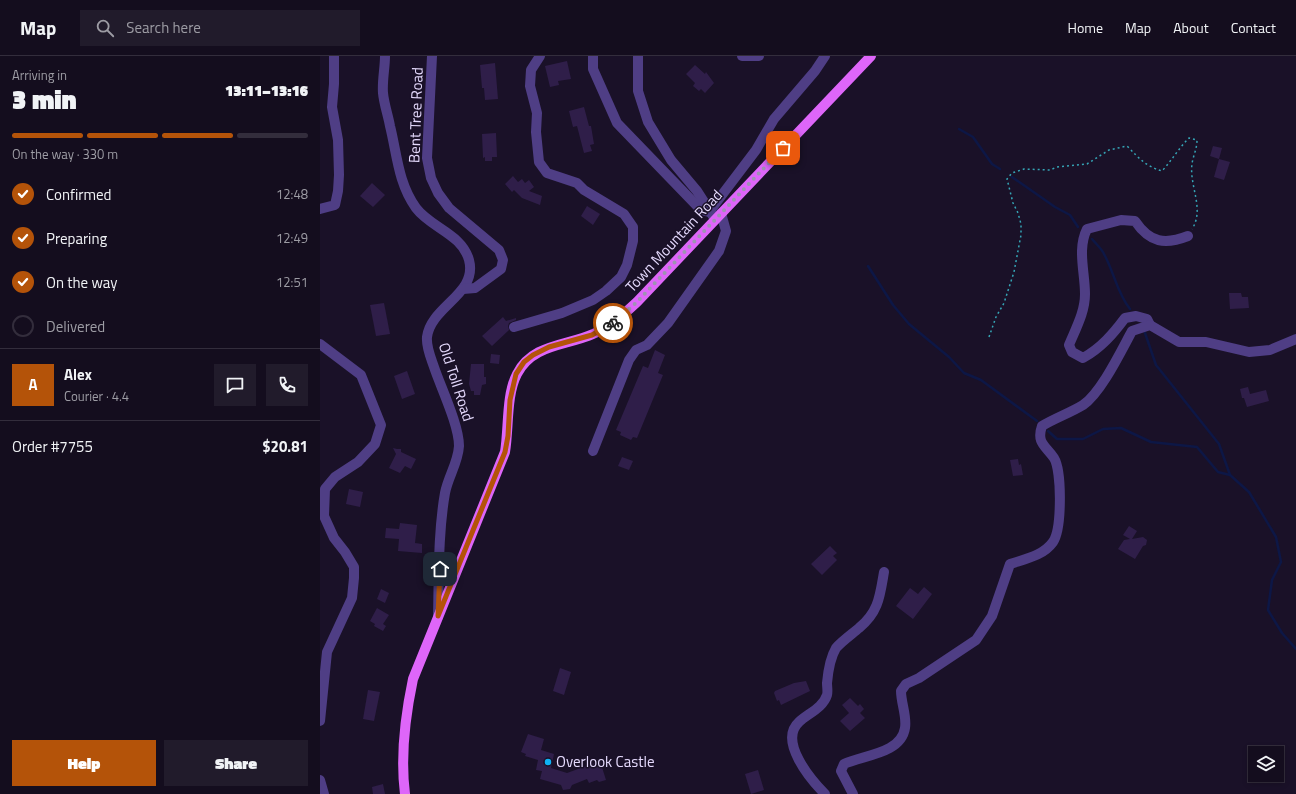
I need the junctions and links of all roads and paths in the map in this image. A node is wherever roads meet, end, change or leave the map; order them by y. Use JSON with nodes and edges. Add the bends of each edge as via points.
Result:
{"nodes":[{"id":1,"x":334,"y":56,"type":"edge"},
{"id":2,"x":384,"y":56,"type":"edge"},
{"id":3,"x":432,"y":56,"type":"edge"},
{"id":4,"x":540,"y":56,"type":"edge"},
{"id":5,"x":593,"y":56,"type":"edge"},
{"id":6,"x":638,"y":56,"type":"edge"},
{"id":7,"x":742,"y":56,"type":"edge"},
{"id":8,"x":759,"y":56,"type":"edge"},
{"id":9,"x":825,"y":56,"type":"edge"},
{"id":10,"x":871,"y":56,"type":"edge"},
{"id":11,"x":320,"y":209,"type":"edge"},
{"id":12,"x":715,"y":214,"type":"junction"},
{"id":13,"x":1188,"y":236,"type":"joint"},
{"id":14,"x":463,"y":289,"type":"junction"},
{"id":15,"x":1150,"y":325,"type":"junction"},
{"id":16,"x":514,"y":327,"type":"dead end"},
{"id":17,"x":989,"y":337,"type":"dead end"},
{"id":18,"x":1296,"y":339,"type":"edge"},
{"id":19,"x":320,"y":344,"type":"edge"},
{"id":20,"x":593,"y":451,"type":"dead end"},
{"id":21,"x":884,"y":572,"type":"dead end"},
{"id":22,"x":438,"y":616,"type":"junction"},
{"id":23,"x":320,"y":721,"type":"edge"},
{"id":24,"x":320,"y":780,"type":"edge"},
{"id":25,"x":324,"y":794,"type":"edge"},
{"id":26,"x":406,"y":794,"type":"edge"},
{"id":27,"x":826,"y":794,"type":"edge"},
{"id":28,"x":853,"y":794,"type":"edge"}],
"edges":[{"from":1,"to":11,"type":"street","via":[[332,107],[338,140],[338,191],[335,206]]},
{"from":2,"to":14,"type":"street","name":"Old Toll Road","via":[[383,92],[400,177],[416,208],[427,220],[455,238],[465,248],[470,262],[470,275]]},
{"from":3,"to":14,"type":"street","name":"Bent Tree Road","via":[[427,158],[431,178],[449,208],[496,246],[503,260],[501,269],[492,276],[475,288]]},
{"from":4,"to":16,"type":"street","via":[[531,70],[530,86],[537,113],[539,162],[547,173],[577,183],[624,214],[633,227],[633,241],[621,277],[606,291],[593,300],[562,313]]},
{"from":5,"to":12,"type":"street","via":[[593,69],[616,123],[701,210]]},
{"from":6,"to":12,"type":"street","via":[[638,91],[648,122],[671,160]]},
{"from":7,"to":8,"type":"street"},
{"from":9,"to":12,"type":"street","via":[[774,119]]},
{"from":10,"to":12,"type":"main road","name":"Town Mountain Road"},
{"from":12,"to":20,"type":"street","via":[[726,231],[719,251],[668,323],[647,345],[636,350],[629,360]]},
{"from":12,"to":22,"type":"main road","name":"Town Mountain Road","via":[[637,302],[616,321],[592,335],[549,347],[524,362],[516,374],[513,385],[505,452]]},
{"from":13,"to":15,"type":"street","via":[[1174,241],[1156,240],[1135,221],[1121,220],[1087,229],[1083,238],[1082,267],[1085,294],[1082,315],[1070,345],[1072,352],[1083,358],[1096,351],[1126,318],[1136,316],[1147,319]]},
{"from":13,"to":17,"type":"path","via":[[1196,224],[1192,168],[1197,140],[1189,138],[1162,171],[1150,167],[1127,146],[1109,150],[1086,164],[1050,170],[1024,169],[1012,172],[1007,179],[1021,224],[1021,235],[1014,272]]},
{"from":14,"to":22,"type":"street","name":"Old Toll Road","via":[[435,316],[426,339],[459,446],[457,461],[446,492],[442,522]]},
{"from":15,"to":18,"type":"street","via":[[1179,342],[1206,342],[1249,352],[1270,350]]},
{"from":15,"to":28,"type":"street","via":[[1132,331],[1092,398],[1042,426],[1040,438],[1055,459],[1060,497],[1059,517],[1053,542],[1037,555],[1010,564],[992,616],[976,640],[906,684],[901,691],[905,728],[899,739],[879,754],[844,764],[841,771]]},
{"from":19,"to":23,"type":"street","via":[[361,375],[381,425],[375,444],[358,462],[335,477],[325,488],[324,516],[334,538],[354,567],[354,578],[352,598],[327,652]]},
{"from":21,"to":27,"type":"street","via":[[874,612],[836,648],[829,666],[827,695],[820,706],[797,723],[793,730],[791,744],[804,770]]},
{"from":22,"to":26,"type":"main road","name":"Town Mountain Road","via":[[413,679],[407,706],[402,758]]},
{"from":24,"to":25,"type":"street"}]}
